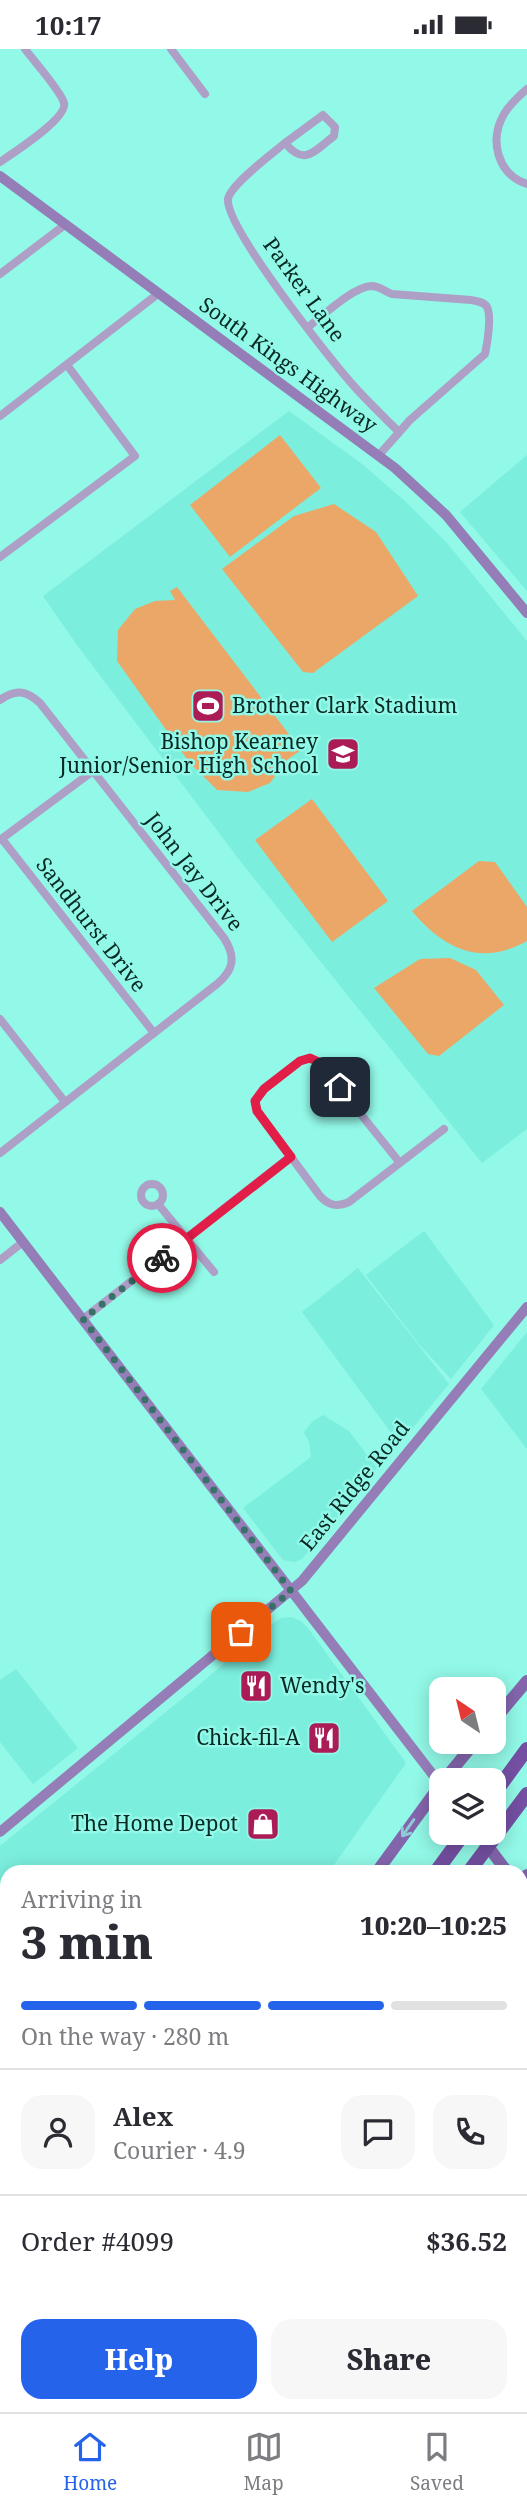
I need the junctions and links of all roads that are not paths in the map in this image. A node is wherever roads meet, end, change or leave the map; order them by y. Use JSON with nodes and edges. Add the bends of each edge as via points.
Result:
{"nodes":[{"id":1,"x":24,"y":49,"type":"edge"},
{"id":2,"x":173,"y":50,"type":"edge"},
{"id":3,"x":527,"y":89,"type":"edge"},
{"id":4,"x":205,"y":94,"type":"dead end"},
{"id":5,"x":285,"y":143,"type":"junction"},
{"id":6,"x":0,"y":162,"type":"edge"},
{"id":7,"x":0,"y":176,"type":"edge"},
{"id":8,"x":527,"y":184,"type":"edge"},
{"id":9,"x":66,"y":224,"type":"junction"},
{"id":10,"x":0,"y":274,"type":"edge"},
{"id":11,"x":159,"y":293,"type":"junction"},
{"id":12,"x":308,"y":327,"type":"junction"},
{"id":13,"x":67,"y":365,"type":"junction"},
{"id":14,"x":0,"y":416,"type":"edge"},
{"id":15,"x":398,"y":431,"type":"junction"},
{"id":16,"x":379,"y":455,"type":"junction"},
{"id":17,"x":0,"y":557,"type":"edge"},
{"id":18,"x":527,"y":613,"type":"edge"},
{"id":19,"x":0,"y":701,"type":"edge"},
{"id":20,"x":93,"y":771,"type":"junction"},
{"id":21,"x":1,"y":839,"type":"edge"},
{"id":22,"x":0,"y":1019,"type":"edge"},
{"id":23,"x":154,"y":1033,"type":"junction"},
{"id":24,"x":65,"y":1102,"type":"junction"},
{"id":25,"x":444,"y":1129,"type":"dead end"},
{"id":26,"x":0,"y":1153,"type":"edge"},
{"id":27,"x":291,"y":1157,"type":"junction"},
{"id":28,"x":400,"y":1163,"type":"junction"},
{"id":29,"x":158,"y":1204,"type":"dead end"},
{"id":30,"x":0,"y":1212,"type":"edge"},
{"id":31,"x":187,"y":1239,"type":"junction"},
{"id":32,"x":23,"y":1242,"type":"junction"},
{"id":33,"x":0,"y":1260,"type":"edge"},
{"id":34,"x":214,"y":1272,"type":"dead end"},
{"id":35,"x":527,"y":1307,"type":"edge"},
{"id":36,"x":83,"y":1319,"type":"junction"},
{"id":37,"x":291,"y":1591,"type":"junction"},
{"id":38,"x":527,"y":1681,"type":"edge"},
{"id":39,"x":506,"y":1706,"type":"edge"},
{"id":40,"x":527,"y":1749,"type":"edge"},
{"id":41,"x":465,"y":1754,"type":"edge"},
{"id":42,"x":430,"y":1768,"type":"edge"},
{"id":43,"x":454,"y":1768,"type":"edge"},
{"id":44,"x":506,"y":1778,"type":"edge"},
{"id":45,"x":527,"y":1794,"type":"edge"},
{"id":46,"x":429,"y":1801,"type":"edge"},
{"id":47,"x":0,"y":1832,"type":"edge"},
{"id":48,"x":455,"y":1845,"type":"edge"},
{"id":49,"x":487,"y":1845,"type":"edge"},
{"id":50,"x":382,"y":1865,"type":"edge"},
{"id":51,"x":441,"y":1865,"type":"edge"},
{"id":52,"x":474,"y":1865,"type":"edge"},
{"id":53,"x":502,"y":1865,"type":"edge"}],
"edges":[{"from":1,"to":6,"type":"street","via":[[60,95],[64,110]]},
{"from":2,"to":4,"type":"street"},
{"from":3,"to":8,"type":"street","via":[[502,116],[496,139],[504,167]]},
{"from":5,"to":5,"type":"street","name":"Parker Lane","via":[[318,116],[327,116],[335,127],[334,136],[310,155],[298,156]]},
{"from":5,"to":12,"type":"street","name":"Parker Lane","via":[[230,191],[228,204],[255,255]]},
{"from":7,"to":9,"type":"main road","name":"South Kings Highway"},
{"from":9,"to":10,"type":"street"},
{"from":9,"to":11,"type":"main road","name":"South Kings Highway"},
{"from":11,"to":13,"type":"street"},
{"from":11,"to":16,"type":"main road","name":"South Kings Highway"},
{"from":12,"to":15,"type":"street","name":"Parker Lane","via":[[352,384]]},
{"from":12,"to":15,"type":"street","via":[[371,286],[392,294],[471,300],[487,307],[485,355]]},
{"from":13,"to":14,"type":"street"},
{"from":13,"to":17,"type":"street","via":[[135,456]]},
{"from":15,"to":16,"type":"street"},
{"from":16,"to":18,"type":"main road","name":"South Kings Highway","via":[[446,515]]},
{"from":19,"to":20,"type":"street","name":"John Jay Drive","via":[[21,691],[33,697]]},
{"from":20,"to":21,"type":"street"},
{"from":20,"to":23,"type":"street","name":"John Jay Drive","via":[[224,939],[233,957],[225,977]]},
{"from":21,"to":23,"type":"street","name":"Sandhurst Drive"},
{"from":22,"to":24,"type":"street"},
{"from":23,"to":24,"type":"street","name":"John Jay Drive"},
{"from":24,"to":26,"type":"street","name":"John Jay Drive"},
{"from":25,"to":28,"type":"street"},
{"from":27,"to":28,"type":"street","via":[[324,1201],[336,1206],[349,1202]]},
{"from":27,"to":28,"type":"street","via":[[257,1111],[255,1101],[264,1089],[310,1058],[325,1068]]},
{"from":27,"to":31,"type":"street"},
{"from":29,"to":31,"type":"street"},
{"from":30,"to":32,"type":"main road"},
{"from":31,"to":34,"type":"street"},
{"from":31,"to":36,"type":"street"},
{"from":32,"to":33,"type":"street"},
{"from":32,"to":36,"type":"main road"},
{"from":35,"to":37,"type":"main road","name":"East Ridge Road"},
{"from":36,"to":37,"type":"main road"},
{"from":37,"to":42,"type":"main road"},
{"from":37,"to":47,"type":"main road","name":"East Ridge Road"},
{"from":38,"to":39,"type":"main road"},
{"from":40,"to":44,"type":"highway"},
{"from":41,"to":43,"type":"main road"},
{"from":45,"to":52,"type":"highway"},
{"from":46,"to":50,"type":"main road","one_way":true},
{"from":48,"to":51,"type":"highway"},
{"from":49,"to":53,"type":"main road"}]}
